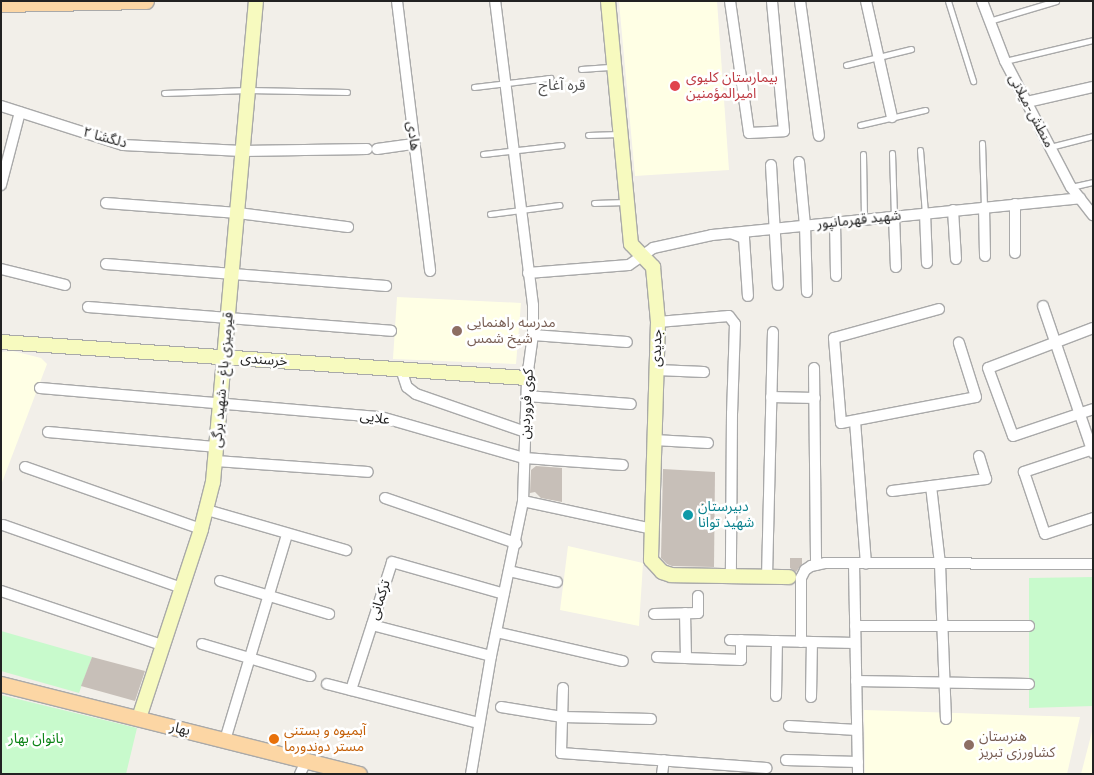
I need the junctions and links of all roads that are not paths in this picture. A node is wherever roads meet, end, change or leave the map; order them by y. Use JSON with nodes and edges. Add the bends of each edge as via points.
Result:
{"nodes":[{"id":1,"x":146,"y":1,"type":"edge"},
{"id":2,"x":256,"y":1,"type":"edge"},
{"id":3,"x":397,"y":1,"type":"edge"},
{"id":4,"x":496,"y":1,"type":"edge"},
{"id":5,"x":608,"y":1,"type":"edge"},
{"id":6,"x":730,"y":1,"type":"edge"},
{"id":7,"x":772,"y":1,"type":"edge"},
{"id":8,"x":800,"y":1,"type":"edge"},
{"id":9,"x":866,"y":1,"type":"edge"},
{"id":10,"x":948,"y":1,"type":"edge"},
{"id":11,"x":982,"y":1,"type":"edge"},
{"id":12,"x":1056,"y":1,"type":"edge"},
{"id":13,"x":128,"y":2,"type":"edge"},
{"id":14,"x":1,"y":4,"type":"edge"},
{"id":15,"x":989,"y":21,"type":"junction"},
{"id":16,"x":1093,"y":40,"type":"edge"},
{"id":17,"x":912,"y":49,"type":"dead end"},
{"id":18,"x":878,"y":57,"type":"junction"},
{"id":19,"x":1005,"y":61,"type":"junction"},
{"id":20,"x":846,"y":65,"type":"dead end"},
{"id":21,"x":615,"y":66,"type":"junction"},
{"id":22,"x":581,"y":69,"type":"dead end"},
{"id":23,"x":550,"y":78,"type":"dead end"},
{"id":24,"x":973,"y":81,"type":"dead end"},
{"id":25,"x":506,"y":83,"type":"junction"},
{"id":26,"x":1093,"y":87,"type":"edge"},
{"id":27,"x":474,"y":88,"type":"dead end"},
{"id":28,"x":248,"y":90,"type":"junction"},
{"id":29,"x":347,"y":92,"type":"dead end"},
{"id":30,"x":164,"y":93,"type":"dead end"},
{"id":31,"x":1027,"y":102,"type":"junction"},
{"id":32,"x":1,"y":106,"type":"edge"},
{"id":33,"x":925,"y":110,"type":"dead end"},
{"id":34,"x":20,"y":112,"type":"junction"},
{"id":35,"x":892,"y":117,"type":"junction"},
{"id":36,"x":860,"y":125,"type":"dead end"},
{"id":37,"x":621,"y":134,"type":"junction"},
{"id":38,"x":588,"y":135,"type":"dead end"},
{"id":39,"x":819,"y":136,"type":"dead end"},
{"id":40,"x":1093,"y":136,"type":"edge"},
{"id":41,"x":982,"y":143,"type":"dead end"},
{"id":42,"x":414,"y":144,"type":"junction"},
{"id":43,"x":561,"y":145,"type":"dead end"},
{"id":44,"x":1050,"y":147,"type":"junction"},
{"id":45,"x":6,"y":148,"type":"edge"},
{"id":46,"x":514,"y":150,"type":"junction"},
{"id":47,"x":920,"y":150,"type":"dead end"},
{"id":48,"x":242,"y":151,"type":"junction"},
{"id":49,"x":892,"y":153,"type":"dead end"},
{"id":50,"x":483,"y":154,"type":"dead end"},
{"id":51,"x":862,"y":154,"type":"dead end"},
{"id":52,"x":799,"y":162,"type":"dead end"},
{"id":53,"x":771,"y":165,"type":"dead end"},
{"id":54,"x":1093,"y":182,"type":"edge"},
{"id":55,"x":1,"y":185,"type":"edge"},
{"id":56,"x":1071,"y":187,"type":"junction"},
{"id":57,"x":1080,"y":198,"type":"junction"},
{"id":58,"x":106,"y":202,"type":"dead end"},
{"id":59,"x":594,"y":202,"type":"dead end"},
{"id":60,"x":628,"y":202,"type":"junction"},
{"id":61,"x":1015,"y":204,"type":"junction"},
{"id":62,"x":559,"y":205,"type":"dead end"},
{"id":63,"x":984,"y":207,"type":"junction"},
{"id":64,"x":520,"y":210,"type":"junction"},
{"id":65,"x":953,"y":210,"type":"junction"},
{"id":66,"x":238,"y":213,"type":"junction"},
{"id":67,"x":925,"y":213,"type":"junction"},
{"id":68,"x":490,"y":214,"type":"dead end"},
{"id":69,"x":1093,"y":215,"type":"edge"},
{"id":70,"x":894,"y":216,"type":"junction"},
{"id":71,"x":864,"y":219,"type":"junction"},
{"id":72,"x":834,"y":222,"type":"junction"},
{"id":73,"x":805,"y":225,"type":"junction"},
{"id":74,"x":348,"y":226,"type":"dead end"},
{"id":75,"x":775,"y":228,"type":"junction"},
{"id":76,"x":729,"y":233,"type":"junction"},
{"id":77,"x":1016,"y":253,"type":"dead end"},
{"id":78,"x":642,"y":256,"type":"junction"},
{"id":79,"x":985,"y":256,"type":"dead end"},
{"id":80,"x":956,"y":259,"type":"dead end"},
{"id":81,"x":927,"y":263,"type":"dead end"},
{"id":82,"x":106,"y":264,"type":"dead end"},
{"id":83,"x":896,"y":267,"type":"dead end"},
{"id":84,"x":1,"y":269,"type":"edge"},
{"id":85,"x":430,"y":271,"type":"dead end"},
{"id":86,"x":528,"y":273,"type":"junction"},
{"id":87,"x":232,"y":274,"type":"junction"},
{"id":88,"x":836,"y":276,"type":"dead end"},
{"id":89,"x":65,"y":285,"type":"dead end"},
{"id":90,"x":778,"y":285,"type":"dead end"},
{"id":91,"x":386,"y":286,"type":"dead end"},
{"id":92,"x":807,"y":292,"type":"dead end"},
{"id":93,"x":748,"y":296,"type":"dead end"},
{"id":94,"x":1043,"y":306,"type":"dead end"},
{"id":95,"x":88,"y":307,"type":"dead end"},
{"id":96,"x":939,"y":309,"type":"dead end"},
{"id":97,"x":228,"y":317,"type":"junction"},
{"id":98,"x":658,"y":322,"type":"junction"},
{"id":99,"x":1093,"y":328,"type":"edge"},
{"id":100,"x":391,"y":331,"type":"dead end"},
{"id":101,"x":773,"y":332,"type":"dead end"},
{"id":102,"x":533,"y":335,"type":"junction"},
{"id":103,"x":1,"y":342,"type":"edge"},
{"id":104,"x":626,"y":342,"type":"dead end"},
{"id":105,"x":1056,"y":342,"type":"junction"},
{"id":106,"x":959,"y":343,"type":"dead end"},
{"id":107,"x":225,"y":357,"type":"junction"},
{"id":108,"x":814,"y":368,"type":"dead end"},
{"id":109,"x":401,"y":369,"type":"junction"},
{"id":110,"x":656,"y":370,"type":"junction"},
{"id":111,"x":704,"y":372,"type":"dead end"},
{"id":112,"x":527,"y":378,"type":"junction"},
{"id":113,"x":40,"y":388,"type":"dead end"},
{"id":114,"x":527,"y":396,"type":"junction"},
{"id":115,"x":771,"y":397,"type":"junction"},
{"id":116,"x":814,"y":398,"type":"junction"},
{"id":117,"x":221,"y":404,"type":"junction"},
{"id":118,"x":631,"y":404,"type":"dead end"},
{"id":119,"x":1093,"y":409,"type":"edge"},
{"id":120,"x":1080,"y":414,"type":"junction"},
{"id":121,"x":855,"y":421,"type":"junction"},
{"id":122,"x":48,"y":432,"type":"dead end"},
{"id":123,"x":526,"y":432,"type":"junction"},
{"id":124,"x":654,"y":440,"type":"junction"},
{"id":125,"x":708,"y":443,"type":"dead end"},
{"id":126,"x":1092,"y":450,"type":"edge"},
{"id":127,"x":216,"y":454,"type":"junction"},
{"id":128,"x":979,"y":456,"type":"dead end"},
{"id":129,"x":524,"y":458,"type":"junction"},
{"id":130,"x":623,"y":466,"type":"dead end"},
{"id":131,"x":25,"y":467,"type":"dead end"},
{"id":132,"x":368,"y":472,"type":"dead end"},
{"id":133,"x":932,"y":486,"type":"junction"},
{"id":134,"x":892,"y":491,"type":"dead end"},
{"id":135,"x":385,"y":498,"type":"dead end"},
{"id":136,"x":523,"y":501,"type":"junction"},
{"id":137,"x":207,"y":510,"type":"junction"},
{"id":138,"x":1093,"y":518,"type":"edge"},
{"id":139,"x":3,"y":525,"type":"dead end"},
{"id":140,"x":201,"y":529,"type":"junction"},
{"id":141,"x":652,"y":529,"type":"junction"},
{"id":142,"x":287,"y":534,"type":"junction"},
{"id":143,"x":516,"y":543,"type":"junction"},
{"id":144,"x":346,"y":550,"type":"dead end"},
{"id":145,"x":821,"y":564,"type":"junction"},
{"id":146,"x":854,"y":564,"type":"junction"},
{"id":147,"x":866,"y":564,"type":"junction"},
{"id":148,"x":940,"y":564,"type":"junction"},
{"id":149,"x":1093,"y":564,"type":"edge"},
{"id":150,"x":509,"y":571,"type":"junction"},
{"id":151,"x":731,"y":576,"type":"junction"},
{"id":152,"x":767,"y":577,"type":"junction"},
{"id":153,"x":795,"y":577,"type":"junction"},
{"id":154,"x":220,"y":581,"type":"dead end"},
{"id":155,"x":558,"y":582,"type":"dead end"},
{"id":156,"x":182,"y":588,"type":"junction"},
{"id":157,"x":1,"y":591,"type":"edge"},
{"id":158,"x":504,"y":594,"type":"junction"},
{"id":159,"x":268,"y":596,"type":"junction"},
{"id":160,"x":698,"y":596,"type":"dead end"},
{"id":161,"x":685,"y":613,"type":"junction"},
{"id":162,"x":329,"y":614,"type":"dead end"},
{"id":163,"x":654,"y":614,"type":"dead end"},
{"id":164,"x":372,"y":625,"type":"junction"},
{"id":165,"x":855,"y":626,"type":"junction"},
{"id":166,"x":943,"y":626,"type":"junction"},
{"id":167,"x":1029,"y":626,"type":"dead end"},
{"id":168,"x":496,"y":632,"type":"junction"},
{"id":169,"x":777,"y":641,"type":"junction"},
{"id":170,"x":806,"y":642,"type":"junction"},
{"id":171,"x":855,"y":643,"type":"junction"},
{"id":172,"x":202,"y":644,"type":"dead end"},
{"id":173,"x":164,"y":646,"type":"junction"},
{"id":174,"x":490,"y":656,"type":"junction"},
{"id":175,"x":249,"y":657,"type":"junction"},
{"id":176,"x":657,"y":657,"type":"dead end"},
{"id":177,"x":686,"y":658,"type":"junction"},
{"id":178,"x":623,"y":662,"type":"dead end"},
{"id":179,"x":310,"y":676,"type":"dead end"},
{"id":180,"x":856,"y":681,"type":"junction"},
{"id":181,"x":945,"y":682,"type":"junction"},
{"id":182,"x":1,"y":684,"type":"edge"},
{"id":183,"x":327,"y":684,"type":"dead end"},
{"id":184,"x":1029,"y":684,"type":"dead end"},
{"id":185,"x":563,"y":688,"type":"dead end"},
{"id":186,"x":351,"y":690,"type":"junction"},
{"id":187,"x":776,"y":696,"type":"dead end"},
{"id":188,"x":810,"y":697,"type":"dead end"},
{"id":189,"x":501,"y":707,"type":"dead end"},
{"id":190,"x":562,"y":717,"type":"junction"},
{"id":191,"x":139,"y":718,"type":"junction"},
{"id":192,"x":651,"y":719,"type":"dead end"},
{"id":193,"x":946,"y":719,"type":"dead end"},
{"id":194,"x":479,"y":723,"type":"junction"},
{"id":195,"x":789,"y":726,"type":"dead end"},
{"id":196,"x":857,"y":730,"type":"junction"},
{"id":197,"x":225,"y":740,"type":"junction"},
{"id":198,"x":664,"y":760,"type":"junction"},
{"id":199,"x":786,"y":760,"type":"dead end"},
{"id":200,"x":858,"y":762,"type":"junction"},
{"id":201,"x":303,"y":767,"type":"edge"},
{"id":202,"x":766,"y":768,"type":"dead end"},
{"id":203,"x":358,"y":774,"type":"edge"},
{"id":204,"x":471,"y":774,"type":"edge"},
{"id":205,"x":662,"y":774,"type":"edge"},
{"id":206,"x":858,"y":774,"type":"edge"}],
"edges":[{"from":1,"to":13,"type":"main road"},
{"from":2,"to":28,"type":"street","name":"قیرمیزی باغ - شهید برگی"},
{"from":3,"to":42,"type":"street","name":"هادی"},
{"from":4,"to":25,"type":"street","name":"کوی فروردین"},
{"from":5,"to":21,"type":"street","name":"جدیدی"},
{"from":6,"to":7,"type":"street","via":[[749,133],[784,131]]},
{"from":8,"to":39,"type":"street"},
{"from":9,"to":18,"type":"street"},
{"from":10,"to":24,"type":"lane"},
{"from":11,"to":15,"type":"street","name":"منطش-میلانی"},
{"from":12,"to":15,"type":"lane"},
{"from":13,"to":14,"type":"main road"},
{"from":15,"to":19,"type":"street","name":"منطش-میلانی"},
{"from":16,"to":19,"type":"lane"},
{"from":17,"to":18,"type":"lane"},
{"from":18,"to":20,"type":"lane"},
{"from":18,"to":35,"type":"street"},
{"from":19,"to":31,"type":"street","name":"منطش-میلانی"},
{"from":21,"to":22,"type":"lane"},
{"from":21,"to":37,"type":"street","name":"جدیدی"},
{"from":23,"to":25,"type":"lane"},
{"from":25,"to":27,"type":"lane"},
{"from":25,"to":46,"type":"street","name":"کوی فروردین"},
{"from":26,"to":31,"type":"street"},
{"from":28,"to":29,"type":"lane"},
{"from":28,"to":30,"type":"lane"},
{"from":28,"to":48,"type":"street","name":"قیرمیزی باغ - شهید برگی"},
{"from":31,"to":44,"type":"street","name":"منطش-میلانی"},
{"from":32,"to":34,"type":"street","name":"دلگشا ۲"},
{"from":33,"to":35,"type":"lane"},
{"from":34,"to":45,"type":"street"},
{"from":34,"to":48,"type":"street","name":"دلگشا ۲","via":[[122,145]]},
{"from":35,"to":36,"type":"lane"},
{"from":37,"to":38,"type":"lane"},
{"from":37,"to":60,"type":"street","name":"جدیدی"},
{"from":40,"to":44,"type":"lane"},
{"from":41,"to":63,"type":"lane"},
{"from":42,"to":48,"type":"street","name":"دلگشا ۲","via":[[372,149]]},
{"from":42,"to":85,"type":"street","name":"هادی"},
{"from":43,"to":46,"type":"lane"},
{"from":44,"to":56,"type":"street","name":"منطش-میلانی"},
{"from":45,"to":55,"type":"street"},
{"from":46,"to":50,"type":"lane"},
{"from":46,"to":64,"type":"street","name":"کوی فروردین"},
{"from":47,"to":67,"type":"lane"},
{"from":48,"to":66,"type":"street","name":"قیرمیزی باغ - شهید برگی"},
{"from":49,"to":70,"type":"lane"},
{"from":51,"to":71,"type":"lane"},
{"from":52,"to":73,"type":"street"},
{"from":53,"to":75,"type":"street"},
{"from":54,"to":56,"type":"lane"},
{"from":56,"to":57,"type":"street","name":"منطش-میلانی"},
{"from":57,"to":61,"type":"street","name":"شهید قهرمانپور"},
{"from":57,"to":69,"type":"street","name":"منطش-میلانی"},
{"from":58,"to":66,"type":"street"},
{"from":59,"to":60,"type":"lane"},
{"from":60,"to":78,"type":"street","name":"جدیدی","via":[[631,244]]},
{"from":61,"to":63,"type":"street","name":"شهید قهرمانپور"},
{"from":61,"to":77,"type":"street"},
{"from":62,"to":64,"type":"lane"},
{"from":63,"to":65,"type":"street","name":"شهید قهرمانپور"},
{"from":63,"to":79,"type":"street"},
{"from":64,"to":68,"type":"lane"},
{"from":64,"to":86,"type":"street","name":"کوی فروردین"},
{"from":65,"to":67,"type":"street","name":"شهید قهرمانپور"},
{"from":65,"to":80,"type":"street"},
{"from":66,"to":74,"type":"street"},
{"from":66,"to":87,"type":"street","name":"قیرمیزی باغ - شهید برگی"},
{"from":67,"to":70,"type":"street","name":"شهید قهرمانپور"},
{"from":67,"to":81,"type":"street"},
{"from":70,"to":71,"type":"street","name":"شهید قهرمانپور"},
{"from":70,"to":83,"type":"street"},
{"from":71,"to":72,"type":"street","name":"شهید قهرمانپور"},
{"from":72,"to":73,"type":"street","name":"شهید قهرمانپور"},
{"from":72,"to":88,"type":"street"},
{"from":73,"to":75,"type":"street","name":"شهید قهرمانپور"},
{"from":73,"to":92,"type":"street"},
{"from":75,"to":76,"type":"street","name":"شهید قهرمانپور"},
{"from":75,"to":90,"type":"street"},
{"from":76,"to":78,"type":"street","name":"شهید قهرمانپور","via":[[653,248]]},
{"from":76,"to":93,"type":"street","via":[[744,238]]},
{"from":78,"to":86,"type":"street","name":"شهید قهرمانپور","via":[[629,265]]},
{"from":78,"to":98,"type":"street","name":"جدیدی","via":[[653,267]]},
{"from":82,"to":87,"type":"street"},
{"from":84,"to":89,"type":"street"},
{"from":86,"to":102,"type":"street","name":"کوی فروردین"},
{"from":87,"to":91,"type":"street"},
{"from":87,"to":97,"type":"street","name":"قیرمیزی باغ - شهید برگی"},
{"from":94,"to":105,"type":"street"},
{"from":95,"to":97,"type":"street"},
{"from":96,"to":121,"type":"street","via":[[834,338],[841,423]]},
{"from":97,"to":100,"type":"street"},
{"from":97,"to":107,"type":"street","name":"قیرمیزی باغ - شهید برگی"},
{"from":98,"to":110,"type":"street","name":"جدیدی"},
{"from":98,"to":151,"type":"street","via":[[729,316],[736,324]]},
{"from":99,"to":105,"type":"street"},
{"from":101,"to":115,"type":"street"},
{"from":102,"to":104,"type":"street"},
{"from":102,"to":112,"type":"street","name":"کوی فروردین"},
{"from":103,"to":107,"type":"street","name":"خرسندی"},
{"from":105,"to":120,"type":"street"},
{"from":105,"to":120,"type":"street","via":[[988,368],[1013,436]]},
{"from":106,"to":121,"type":"street","via":[[976,397]]},
{"from":107,"to":109,"type":"street","name":"خرسندی"},
{"from":107,"to":117,"type":"street","name":"قیرمیزی باغ - شهید برگی"},
{"from":108,"to":116,"type":"street"},
{"from":109,"to":112,"type":"street","name":"خرسندی"},
{"from":109,"to":123,"type":"street","via":[[407,387],[416,394]]},
{"from":110,"to":111,"type":"street"},
{"from":110,"to":124,"type":"street","name":"جدیدی"},
{"from":112,"to":114,"type":"street","name":"کوی فروردین"},
{"from":113,"to":117,"type":"street","name":"علایی"},
{"from":114,"to":118,"type":"street"},
{"from":114,"to":123,"type":"street","name":"کوی فروردین"},
{"from":115,"to":116,"type":"street"},
{"from":115,"to":152,"type":"street"},
{"from":116,"to":145,"type":"street"},
{"from":117,"to":127,"type":"street","name":"قیرمیزی باغ - شهید برگی"},
{"from":117,"to":129,"type":"street","name":"علایی","via":[[381,417]]},
{"from":119,"to":120,"type":"street"},
{"from":120,"to":126,"type":"street"},
{"from":121,"to":147,"type":"street"},
{"from":122,"to":127,"type":"street"},
{"from":123,"to":129,"type":"street","name":"کوی فروردین"},
{"from":124,"to":125,"type":"street"},
{"from":124,"to":141,"type":"street","name":"جدیدی"},
{"from":126,"to":138,"type":"street","via":[[1024,472],[1045,534]]},
{"from":127,"to":132,"type":"street"},
{"from":127,"to":137,"type":"street","name":"قیرمیزی باغ - شهید برگی"},
{"from":128,"to":133,"type":"street","via":[[986,479]]},
{"from":129,"to":130,"type":"street","name":"علایی"},
{"from":129,"to":136,"type":"street","name":"کوی فروردین"},
{"from":131,"to":140,"type":"street"},
{"from":133,"to":134,"type":"street"},
{"from":133,"to":148,"type":"street"},
{"from":135,"to":143,"type":"street"},
{"from":136,"to":141,"type":"street"},
{"from":136,"to":143,"type":"street","name":"کوی فروردین"},
{"from":137,"to":140,"type":"street","name":"قیرمیزی باغ - شهید برگی"},
{"from":137,"to":142,"type":"street"},
{"from":139,"to":156,"type":"street"},
{"from":140,"to":156,"type":"street","name":"قیرمیزی باغ - شهید برگی"},
{"from":141,"to":151,"type":"street","name":"جدیدی","via":[[651,560],[662,572]]},
{"from":142,"to":144,"type":"street"},
{"from":142,"to":159,"type":"street"},
{"from":143,"to":150,"type":"street","name":"کوی فروردین"},
{"from":145,"to":146,"type":"street"},
{"from":145,"to":153,"type":"street"},
{"from":146,"to":147,"type":"street"},
{"from":146,"to":165,"type":"street"},
{"from":147,"to":148,"type":"street"},
{"from":148,"to":149,"type":"street"},
{"from":148,"to":166,"type":"street"},
{"from":150,"to":155,"type":"street"},
{"from":150,"to":158,"type":"street","name":"کوی فروردین"},
{"from":151,"to":152,"type":"street","name":"جدیدی"},
{"from":152,"to":153,"type":"street","name":"جدیدی"},
{"from":153,"to":170,"type":"street"},
{"from":154,"to":159,"type":"street"},
{"from":156,"to":173,"type":"street","name":"قیرمیزی باغ - شهید برگی"},
{"from":157,"to":173,"type":"street"},
{"from":158,"to":164,"type":"street","name":"ترکمانی","via":[[392,562]]},
{"from":158,"to":168,"type":"street","name":"کوی فروردین"},
{"from":159,"to":162,"type":"street"},
{"from":159,"to":175,"type":"street"},
{"from":160,"to":161,"type":"street","via":[[698,613]]},
{"from":161,"to":163,"type":"street"},
{"from":161,"to":177,"type":"street"},
{"from":164,"to":174,"type":"street"},
{"from":164,"to":186,"type":"street","name":"ترکمانی"},
{"from":165,"to":166,"type":"street"},
{"from":165,"to":171,"type":"street"},
{"from":166,"to":167,"type":"street"},
{"from":166,"to":181,"type":"street"},
{"from":168,"to":174,"type":"street","name":"کوی فروردین"},
{"from":168,"to":178,"type":"street"},
{"from":169,"to":170,"type":"street"},
{"from":169,"to":177,"type":"street","via":[[735,640],[741,660]]},
{"from":169,"to":187,"type":"street"},
{"from":170,"to":171,"type":"street"},
{"from":170,"to":188,"type":"street"},
{"from":171,"to":180,"type":"street"},
{"from":172,"to":175,"type":"street"},
{"from":173,"to":191,"type":"street","name":"قیرمیزی باغ - شهید برگی"},
{"from":174,"to":194,"type":"street","name":"کوی فروردین"},
{"from":175,"to":179,"type":"street"},
{"from":175,"to":197,"type":"street"},
{"from":176,"to":177,"type":"street"},
{"from":180,"to":181,"type":"street"},
{"from":180,"to":196,"type":"street"},
{"from":181,"to":184,"type":"street"},
{"from":181,"to":193,"type":"street"},
{"from":182,"to":191,"type":"main road","name":"بهار"},
{"from":183,"to":186,"type":"street"},
{"from":185,"to":190,"type":"street"},
{"from":186,"to":194,"type":"street"},
{"from":189,"to":190,"type":"street"},
{"from":190,"to":192,"type":"street"},
{"from":190,"to":198,"type":"street","via":[[560,753]]},
{"from":191,"to":197,"type":"main road","name":"بهار"},
{"from":194,"to":204,"type":"street","name":"کوی فروردین"},
{"from":195,"to":196,"type":"street"},
{"from":196,"to":200,"type":"street"},
{"from":197,"to":201,"type":"main road","name":"بهار"},
{"from":198,"to":202,"type":"street"},
{"from":198,"to":205,"type":"street"},
{"from":199,"to":200,"type":"street"},
{"from":200,"to":206,"type":"street"},
{"from":201,"to":203,"type":"main road","name":"بهار"}]}
